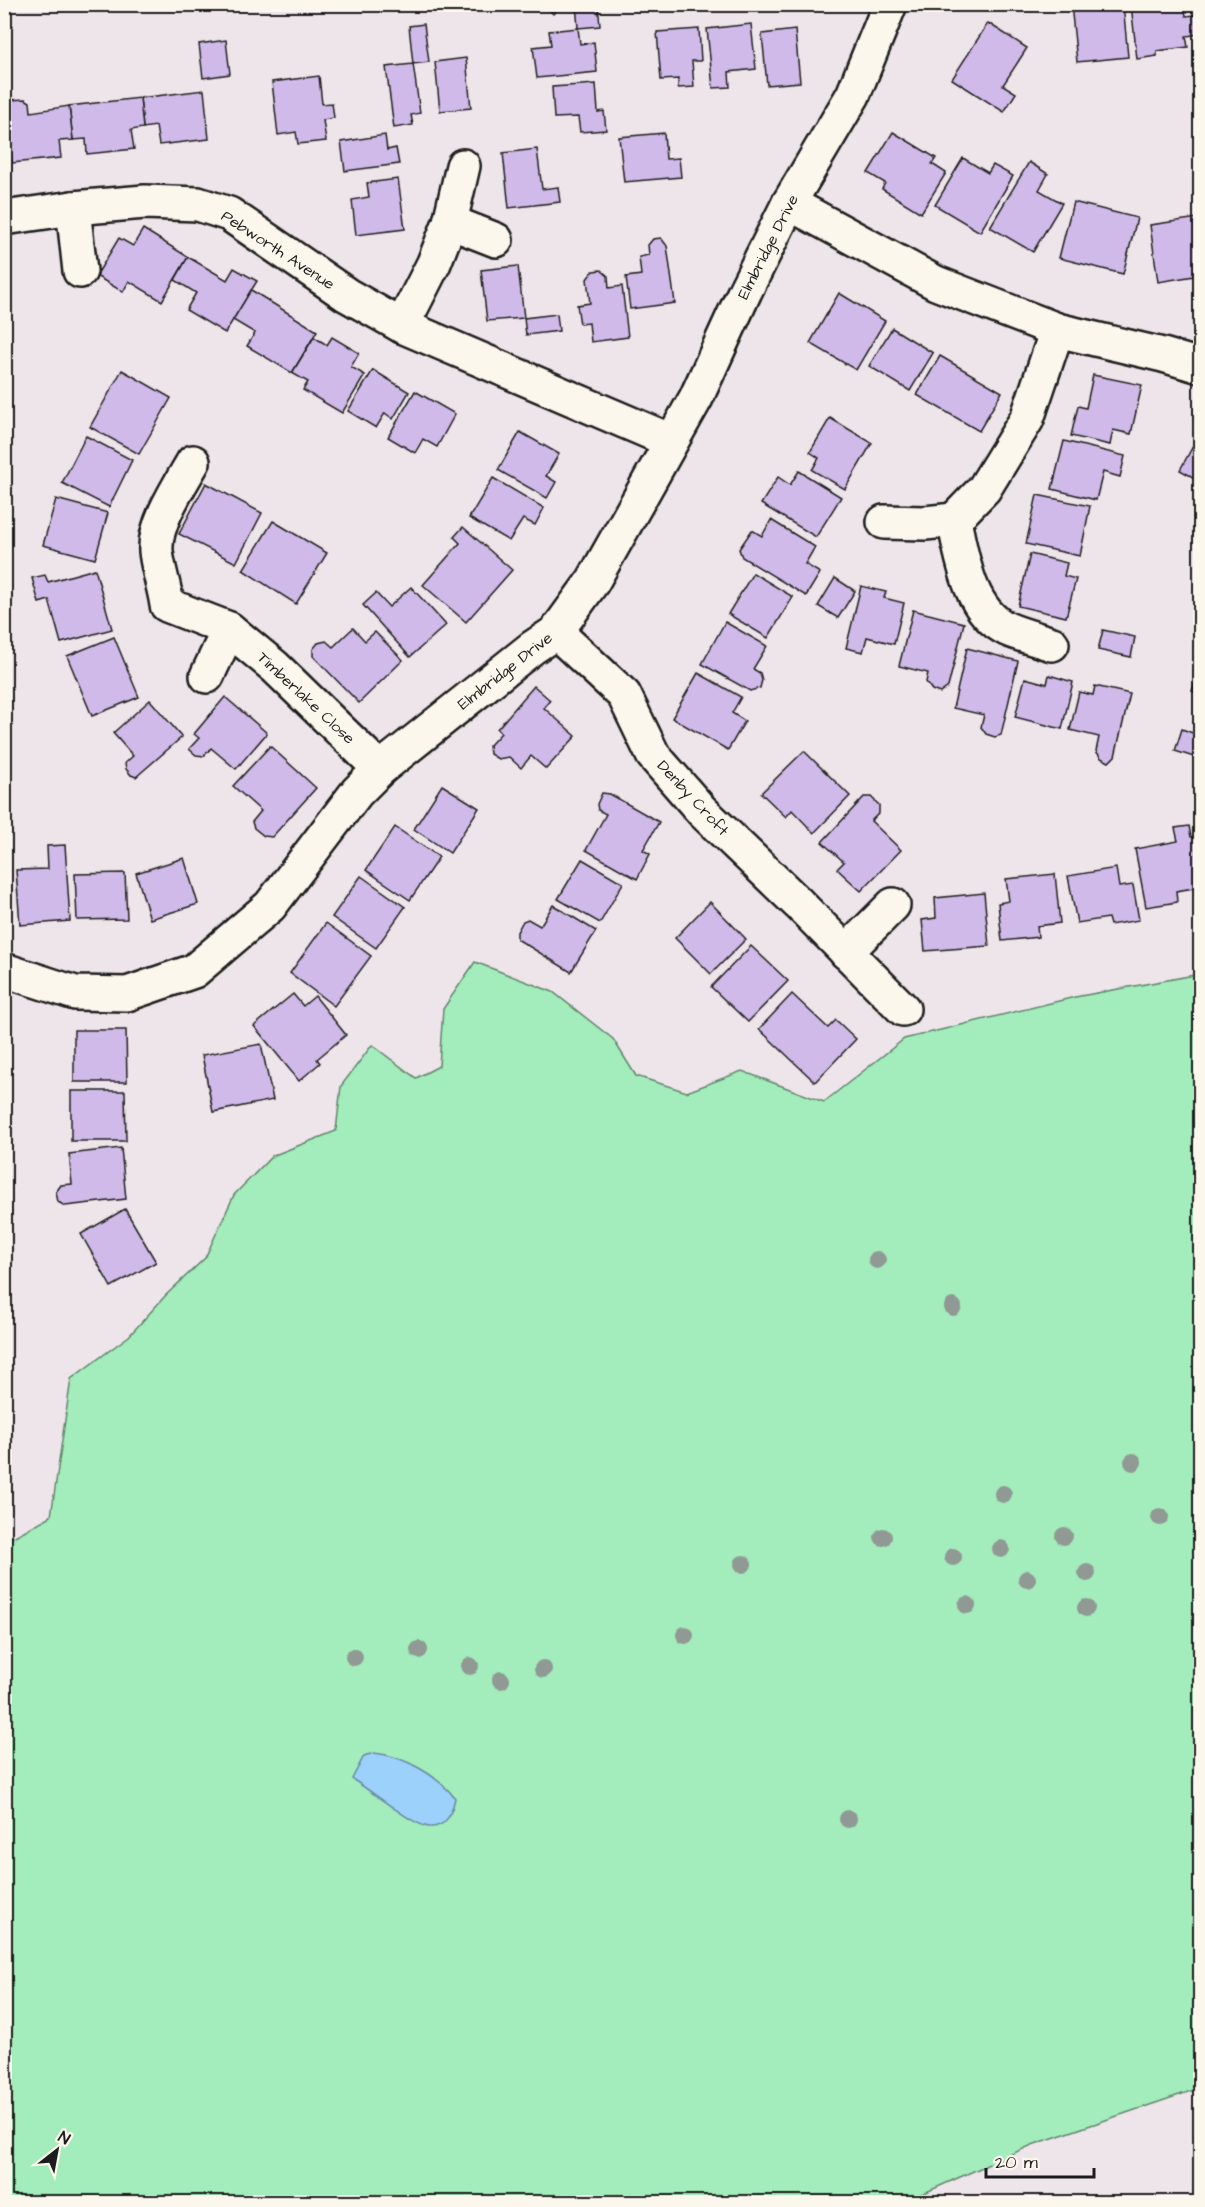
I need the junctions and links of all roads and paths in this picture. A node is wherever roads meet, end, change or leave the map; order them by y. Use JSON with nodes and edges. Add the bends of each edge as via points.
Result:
{"nodes":[{"id":1,"x":890,"y":4,"type":"edge"},
{"id":2,"x":463,"y":166,"type":"dead end"},
{"id":3,"x":789,"y":203,"type":"junction"},
{"id":4,"x":73,"y":208,"type":"junction"},
{"id":5,"x":4,"y":218,"type":"edge"},
{"id":6,"x":450,"y":222,"type":"junction"},
{"id":7,"x":496,"y":240,"type":"dead end"},
{"id":8,"x":80,"y":271,"type":"dead end"},
{"id":9,"x":402,"y":327,"type":"junction"},
{"id":10,"x":1057,"y":330,"type":"junction"},
{"id":11,"x":1200,"y":366,"type":"edge"},
{"id":12,"x":671,"y":441,"type":"junction"},
{"id":13,"x":193,"y":462,"type":"dead end"},
{"id":14,"x":954,"y":520,"type":"junction"},
{"id":15,"x":884,"y":522,"type":"dead end"},
{"id":16,"x":229,"y":629,"type":"junction"},
{"id":17,"x":556,"y":632,"type":"junction"},
{"id":18,"x":1052,"y":644,"type":"dead end"},
{"id":19,"x":207,"y":676,"type":"dead end"},
{"id":20,"x":380,"y":769,"type":"junction"},
{"id":21,"x":893,"y":905,"type":"dead end"},
{"id":22,"x":846,"y":952,"type":"junction"},
{"id":23,"x":4,"y":970,"type":"edge"},
{"id":24,"x":903,"y":1009,"type":"dead end"}],
"edges":[{"from":1,"to":3,"type":"street","name":"Elmbridge Drive","via":[[853,94]]},
{"from":2,"to":6,"type":"street"},
{"from":3,"to":10,"type":"street","via":[[936,283]]},
{"from":3,"to":12,"type":"street","name":"Elmbridge Drive","via":[[696,398]]},
{"from":4,"to":5,"type":"street","name":"Pebworth Avenue"},
{"from":4,"to":8,"type":"street"},
{"from":4,"to":9,"type":"street","name":"Pebworth Avenue","via":[[145,202],[198,204],[229,214],[347,295]]},
{"from":6,"to":7,"type":"street"},
{"from":6,"to":9,"type":"street"},
{"from":9,"to":12,"type":"street","name":"Pebworth Avenue"},
{"from":10,"to":11,"type":"street"},
{"from":10,"to":14,"type":"street","via":[[1027,419],[984,489]]},
{"from":12,"to":17,"type":"street","name":"Elmbridge Drive","via":[[594,581]]},
{"from":13,"to":16,"type":"street","name":"Timberlake Close","via":[[159,531],[156,551],[167,605]]},
{"from":14,"to":15,"type":"street"},
{"from":14,"to":18,"type":"street","via":[[964,568],[980,606],[1005,628]]},
{"from":16,"to":19,"type":"street"},
{"from":16,"to":20,"type":"street","name":"Timberlake Close","via":[[275,667]]},
{"from":17,"to":20,"type":"street","name":"Elmbridge Drive"},
{"from":17,"to":22,"type":"street","name":"Denby Croft","via":[[624,695],[653,755],[702,811]]},
{"from":20,"to":23,"type":"street","name":"Elmbridge Drive","via":[[357,792],[270,906],[195,971],[127,994],[75,993]]},
{"from":21,"to":22,"type":"street"},
{"from":22,"to":24,"type":"street","name":"Denby Croft"}]}
